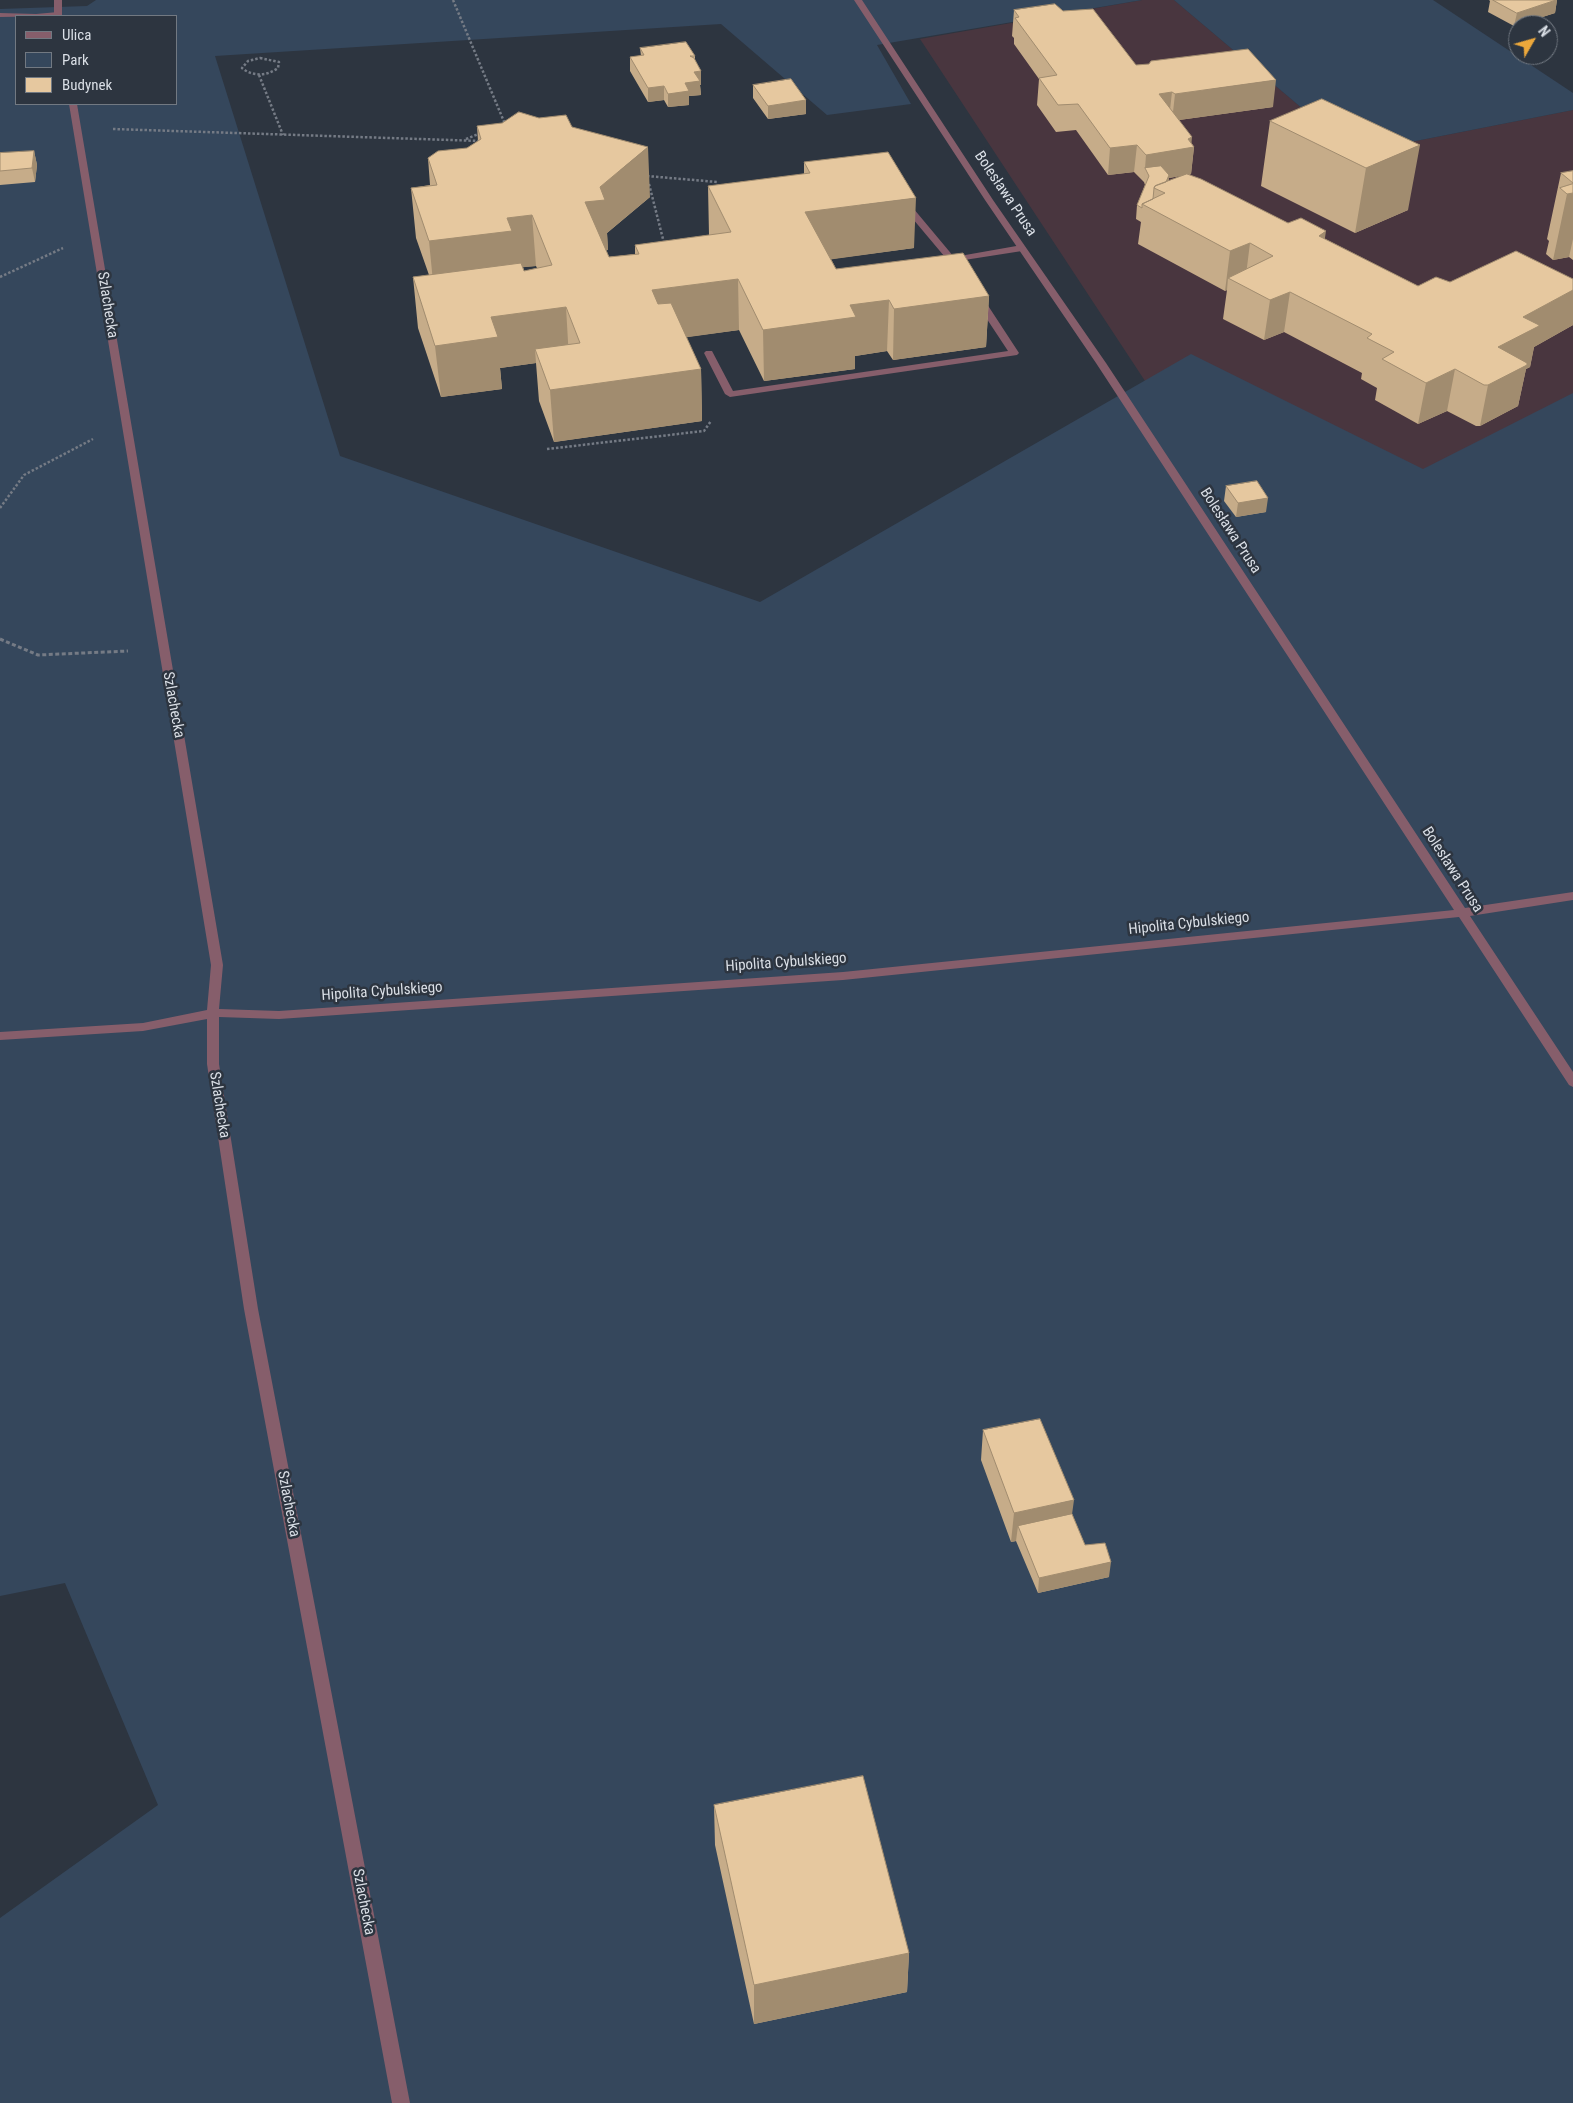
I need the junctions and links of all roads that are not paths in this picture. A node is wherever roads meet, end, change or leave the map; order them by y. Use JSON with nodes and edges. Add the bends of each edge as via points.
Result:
{"nodes":[{"id":1,"x":58,"y":0,"type":"edge"},
{"id":2,"x":858,"y":0,"type":"edge"},
{"id":3,"x":0,"y":15,"type":"edge"},
{"id":4,"x":58,"y":15,"type":"edge"},
{"id":5,"x":15,"y":16,"type":"edge"},
{"id":6,"x":73,"y":105,"type":"edge"},
{"id":7,"x":901,"y":199,"type":"edge"},
{"id":8,"x":1022,"y":248,"type":"junction"},
{"id":9,"x":949,"y":260,"type":"junction"},
{"id":10,"x":963,"y":275,"type":"edge"},
{"id":11,"x":974,"y":290,"type":"edge"},
{"id":12,"x":709,"y":352,"type":"dead end"},
{"id":13,"x":1573,"y":896,"type":"edge"},
{"id":14,"x":1461,"y":913,"type":"junction"},
{"id":15,"x":213,"y":1013,"type":"junction"},
{"id":16,"x":0,"y":1036,"type":"edge"},
{"id":17,"x":1573,"y":1082,"type":"edge"},
{"id":18,"x":401,"y":2103,"type":"edge"}],
"edges":[{"from":1,"to":4,"type":"street"},
{"from":2,"to":8,"type":"street","name":"Bolesława Prusa"},
{"from":3,"to":5,"type":"street"},
{"from":6,"to":15,"type":"street","name":"Szlachecka","via":[[217,965]]},
{"from":7,"to":9,"type":"street"},
{"from":8,"to":9,"type":"street"},
{"from":8,"to":14,"type":"street","name":"Bolesława Prusa","via":[[1101,363]]},
{"from":9,"to":10,"type":"street"},
{"from":11,"to":12,"type":"street","via":[[1014,353],[730,394]]},
{"from":13,"to":14,"type":"street","name":"Hipolita Cybulskiego"},
{"from":14,"to":15,"type":"street","name":"Hipolita Cybulskiego","via":[[843,976],[279,1015]]},
{"from":14,"to":17,"type":"street","name":"Bolesława Prusa"},
{"from":15,"to":16,"type":"street","name":"Hipolita Cybulskiego","via":[[143,1027]]},
{"from":15,"to":18,"type":"street","name":"Szlachecka","via":[[213,1064],[251,1309]]}]}
